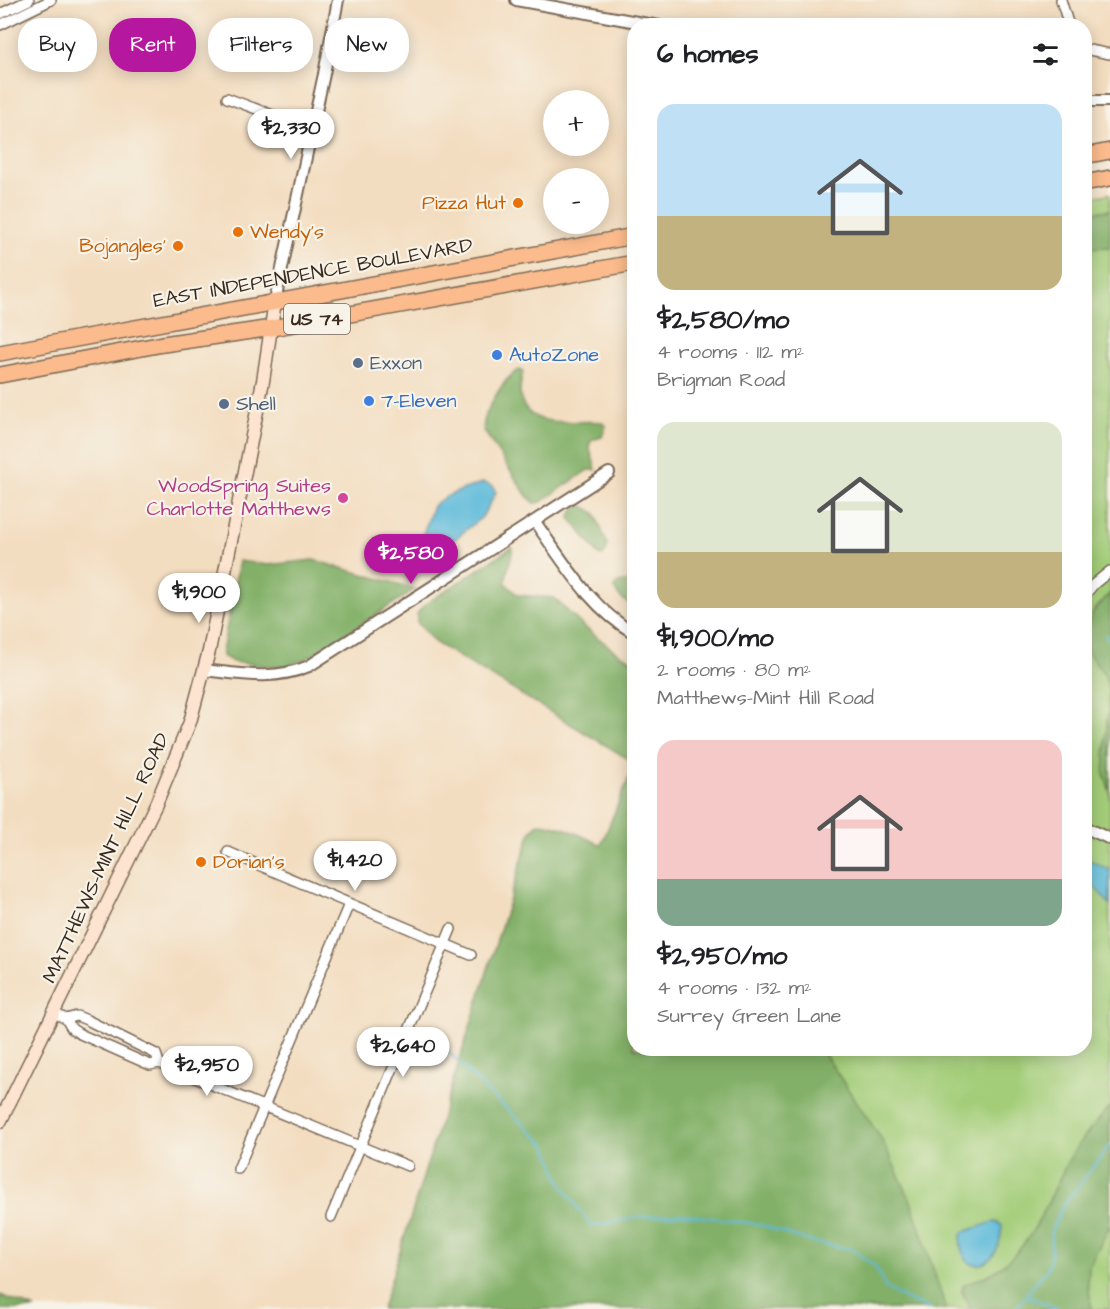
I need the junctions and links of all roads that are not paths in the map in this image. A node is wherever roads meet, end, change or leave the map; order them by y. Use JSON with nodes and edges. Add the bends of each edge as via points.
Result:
{"nodes":[{"id":1,"x":29,"y":0,"type":"edge"},
{"id":2,"x":51,"y":0,"type":"edge"},
{"id":3,"x":338,"y":0,"type":"edge"},
{"id":4,"x":516,"y":0,"type":"edge"},
{"id":5,"x":1061,"y":0,"type":"edge"},
{"id":6,"x":0,"y":14,"type":"edge"},
{"id":7,"x":1067,"y":18,"type":"edge"},
{"id":8,"x":627,"y":20,"type":"edge"},
{"id":9,"x":0,"y":26,"type":"edge"},
{"id":10,"x":1092,"y":51,"type":"edge"},
{"id":11,"x":1110,"y":54,"type":"edge"},
{"id":12,"x":227,"y":98,"type":"dead end"},
{"id":13,"x":1092,"y":100,"type":"edge"},
{"id":14,"x":1110,"y":101,"type":"edge"},
{"id":15,"x":312,"y":130,"type":"junction"},
{"id":16,"x":1110,"y":151,"type":"edge"},
{"id":17,"x":1092,"y":154,"type":"edge"},
{"id":18,"x":1110,"y":178,"type":"edge"},
{"id":19,"x":1092,"y":181,"type":"edge"},
{"id":20,"x":627,"y":237,"type":"edge"},
{"id":21,"x":627,"y":264,"type":"edge"},
{"id":22,"x":275,"y":302,"type":"junction"},
{"id":23,"x":272,"y":328,"type":"junction"},
{"id":24,"x":0,"y":353,"type":"edge"},
{"id":25,"x":0,"y":375,"type":"edge"},
{"id":26,"x":609,"y":473,"type":"dead end"},
{"id":27,"x":535,"y":522,"type":"junction"},
{"id":28,"x":1110,"y":571,"type":"edge"},
{"id":29,"x":1092,"y":586,"type":"edge"},
{"id":30,"x":627,"y":628,"type":"edge"},
{"id":31,"x":204,"y":670,"type":"junction"},
{"id":32,"x":1092,"y":831,"type":"edge"},
{"id":33,"x":1110,"y":839,"type":"edge"},
{"id":34,"x":228,"y":852,"type":"dead end"},
{"id":35,"x":349,"y":904,"type":"junction"},
{"id":36,"x":451,"y":929,"type":"dead end"},
{"id":37,"x":445,"y":944,"type":"junction"},
{"id":38,"x":471,"y":955,"type":"dead end"},
{"id":39,"x":54,"y":1013,"type":"junction"},
{"id":40,"x":66,"y":1019,"type":"junction"},
{"id":41,"x":159,"y":1063,"type":"junction"},
{"id":42,"x":265,"y":1106,"type":"junction"},
{"id":43,"x":0,"y":1122,"type":"edge"},
{"id":44,"x":361,"y":1146,"type":"junction"},
{"id":45,"x":408,"y":1166,"type":"dead end"},
{"id":46,"x":238,"y":1168,"type":"dead end"},
{"id":47,"x":331,"y":1217,"type":"dead end"}],
"edges":[{"from":1,"to":6,"type":"street"},
{"from":2,"to":9,"type":"street"},
{"from":3,"to":15,"type":"street","name":"MATTHEWS-MINT HILL ROAD"},
{"from":4,"to":8,"type":"street"},
{"from":5,"to":7,"type":"street"},
{"from":10,"to":11,"type":"street"},
{"from":12,"to":15,"type":"street"},
{"from":13,"to":14,"type":"street"},
{"from":15,"to":22,"type":"street","name":"MATTHEWS-MINT HILL ROAD"},
{"from":16,"to":17,"type":"highway"},
{"from":18,"to":19,"type":"highway"},
{"from":20,"to":22,"type":"highway","name":"EAST INDEPENDENCE BOULEVARD","number":"US 74"},
{"from":21,"to":23,"type":"highway","number":"US 74"},
{"from":22,"to":23,"type":"main road","name":"MATTHEWS-MINT HILL ROAD"},
{"from":22,"to":24,"type":"highway","name":"EAST INDEPENDENCE BOULEVARD","number":"US 74"},
{"from":23,"to":25,"type":"highway","number":"US 74"},
{"from":23,"to":31,"type":"main road","name":"MATTHEWS-MINT HILL ROAD"},
{"from":26,"to":27,"type":"street"},
{"from":27,"to":30,"type":"street","via":[[591,597]]},
{"from":27,"to":31,"type":"street","via":[[309,666],[265,676]]},
{"from":28,"to":29,"type":"street"},
{"from":31,"to":39,"type":"main road","name":"MATTHEWS-MINT HILL ROAD","via":[[172,768]]},
{"from":32,"to":33,"type":"street"},
{"from":34,"to":35,"type":"street"},
{"from":35,"to":37,"type":"street"},
{"from":35,"to":42,"type":"street"},
{"from":36,"to":37,"type":"street"},
{"from":37,"to":38,"type":"street"},
{"from":37,"to":44,"type":"street"},
{"from":39,"to":40,"type":"street"},
{"from":39,"to":43,"type":"main road","name":"MATTHEWS-MINT HILL ROAD"},
{"from":40,"to":41,"type":"street","via":[[80,1034],[150,1065]]},
{"from":40,"to":41,"type":"street","via":[[77,1016],[87,1020],[156,1054]]},
{"from":41,"to":42,"type":"street"},
{"from":42,"to":44,"type":"street"},
{"from":42,"to":46,"type":"street"},
{"from":44,"to":45,"type":"street"},
{"from":44,"to":47,"type":"street"}]}
